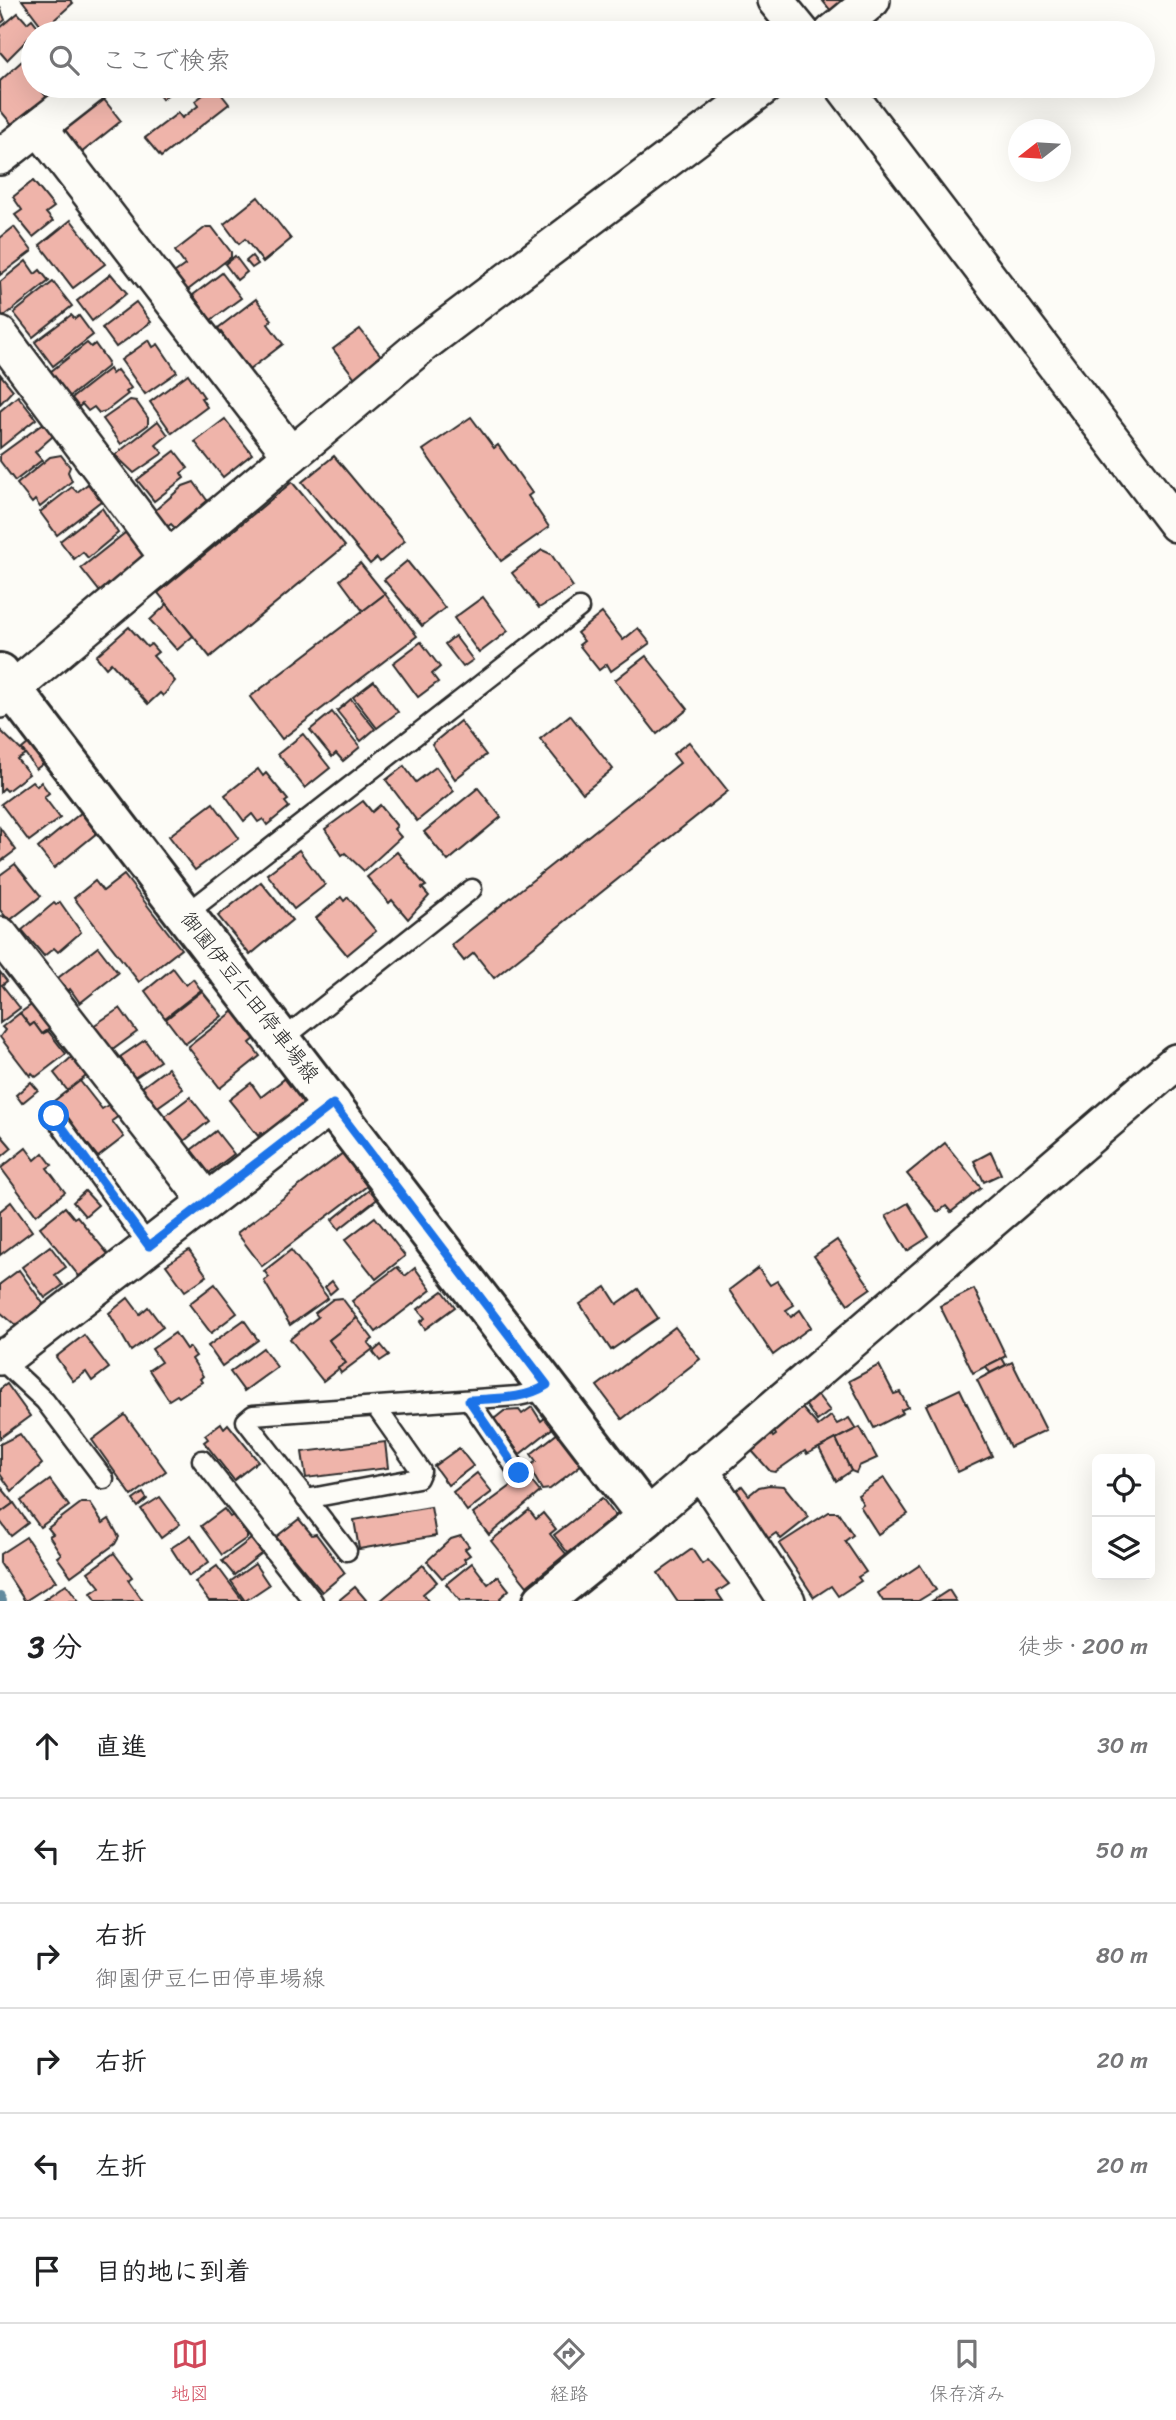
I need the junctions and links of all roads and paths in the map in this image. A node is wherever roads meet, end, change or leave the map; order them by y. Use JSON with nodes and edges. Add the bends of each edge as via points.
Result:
{"nodes":[{"id":1,"x":775,"y":0,"type":"edge"},
{"id":2,"x":872,"y":0,"type":"edge"},
{"id":3,"x":792,"y":21,"type":"edge"},
{"id":4,"x":847,"y":21,"type":"edge"},
{"id":5,"x":76,"y":98,"type":"edge"},
{"id":6,"x":749,"y":98,"type":"edge"},
{"id":7,"x":852,"y":98,"type":"edge"},
{"id":8,"x":39,"y":127,"type":"junction"},
{"id":9,"x":0,"y":157,"type":"edge"},
{"id":10,"x":0,"y":335,"type":"edge"},
{"id":11,"x":291,"y":455,"type":"junction"},
{"id":12,"x":1176,"y":524,"type":"edge"},
{"id":13,"x":168,"y":558,"type":"junction"},
{"id":14,"x":579,"y":608,"type":"dead end"},
{"id":15,"x":4,"y":688,"type":"edge"},
{"id":16,"x":472,"y":889,"type":"dead end"},
{"id":17,"x":186,"y":914,"type":"junction"},
{"id":18,"x":0,"y":935,"type":"edge"},
{"id":19,"x":283,"y":1039,"type":"junction"},
{"id":20,"x":1176,"y":1062,"type":"edge"},
{"id":21,"x":333,"y":1104,"type":"junction"},
{"id":22,"x":54,"y":1116,"type":"dead end"},
{"id":23,"x":207,"y":1202,"type":"junction"},
{"id":24,"x":149,"y":1246,"type":"junction"},
{"id":25,"x":0,"y":1358,"type":"edge"},
{"id":26,"x":547,"y":1385,"type":"junction"},
{"id":27,"x":469,"y":1400,"type":"junction"},
{"id":28,"x":376,"y":1407,"type":"junction"},
{"id":29,"x":202,"y":1460,"type":"dead end"},
{"id":30,"x":700,"y":1469,"type":"junction"},
{"id":31,"x":519,"y":1473,"type":"dead end"},
{"id":32,"x":104,"y":1479,"type":"dead end"},
{"id":33,"x":306,"y":1499,"type":"junction"},
{"id":34,"x":647,"y":1517,"type":"junction"},
{"id":35,"x":346,"y":1551,"type":"dead end"},
{"id":36,"x":313,"y":1601,"type":"edge"},
{"id":37,"x":543,"y":1601,"type":"edge"},
{"id":38,"x":787,"y":1601,"type":"edge"}],
"edges":[{"from":1,"to":3,"type":"street"},
{"from":2,"to":4,"type":"street"},
{"from":5,"to":8,"type":"street"},
{"from":6,"to":11,"type":"street","via":[[422,345]]},
{"from":7,"to":12,"type":"street"},
{"from":8,"to":9,"type":"street"},
{"from":8,"to":11,"type":"street"},
{"from":10,"to":13,"type":"street"},
{"from":11,"to":13,"type":"street"},
{"from":13,"to":15,"type":"street"},
{"from":14,"to":17,"type":"lane"},
{"from":15,"to":17,"type":"main road","name":"御園伊豆仁田停車場線"},
{"from":16,"to":19,"type":"lane"},
{"from":17,"to":19,"type":"main road","name":"御園伊豆仁田停車場線"},
{"from":18,"to":23,"type":"street"},
{"from":19,"to":21,"type":"main road","name":"御園伊豆仁田停車場線"},
{"from":20,"to":30,"type":"street"},
{"from":21,"to":23,"type":"street"},
{"from":21,"to":26,"type":"main road","name":"御園伊豆仁田停車場線"},
{"from":22,"to":24,"type":"lane"},
{"from":23,"to":24,"type":"street"},
{"from":24,"to":25,"type":"street"},
{"from":25,"to":32,"type":"lane","via":[[45,1401]]},
{"from":26,"to":27,"type":"lane","via":[[518,1396]]},
{"from":26,"to":34,"type":"main road","name":"御園伊豆仁田停車場線"},
{"from":27,"to":28,"type":"lane"},
{"from":27,"to":31,"type":"lane"},
{"from":28,"to":33,"type":"lane","via":[[421,1471],[418,1478]]},
{"from":28,"to":33,"type":"lane","via":[[253,1415],[246,1421]]},
{"from":29,"to":36,"type":"lane"},
{"from":30,"to":34,"type":"street"},
{"from":30,"to":38,"type":"street"},
{"from":33,"to":35,"type":"lane"},
{"from":34,"to":37,"type":"main road"}]}
